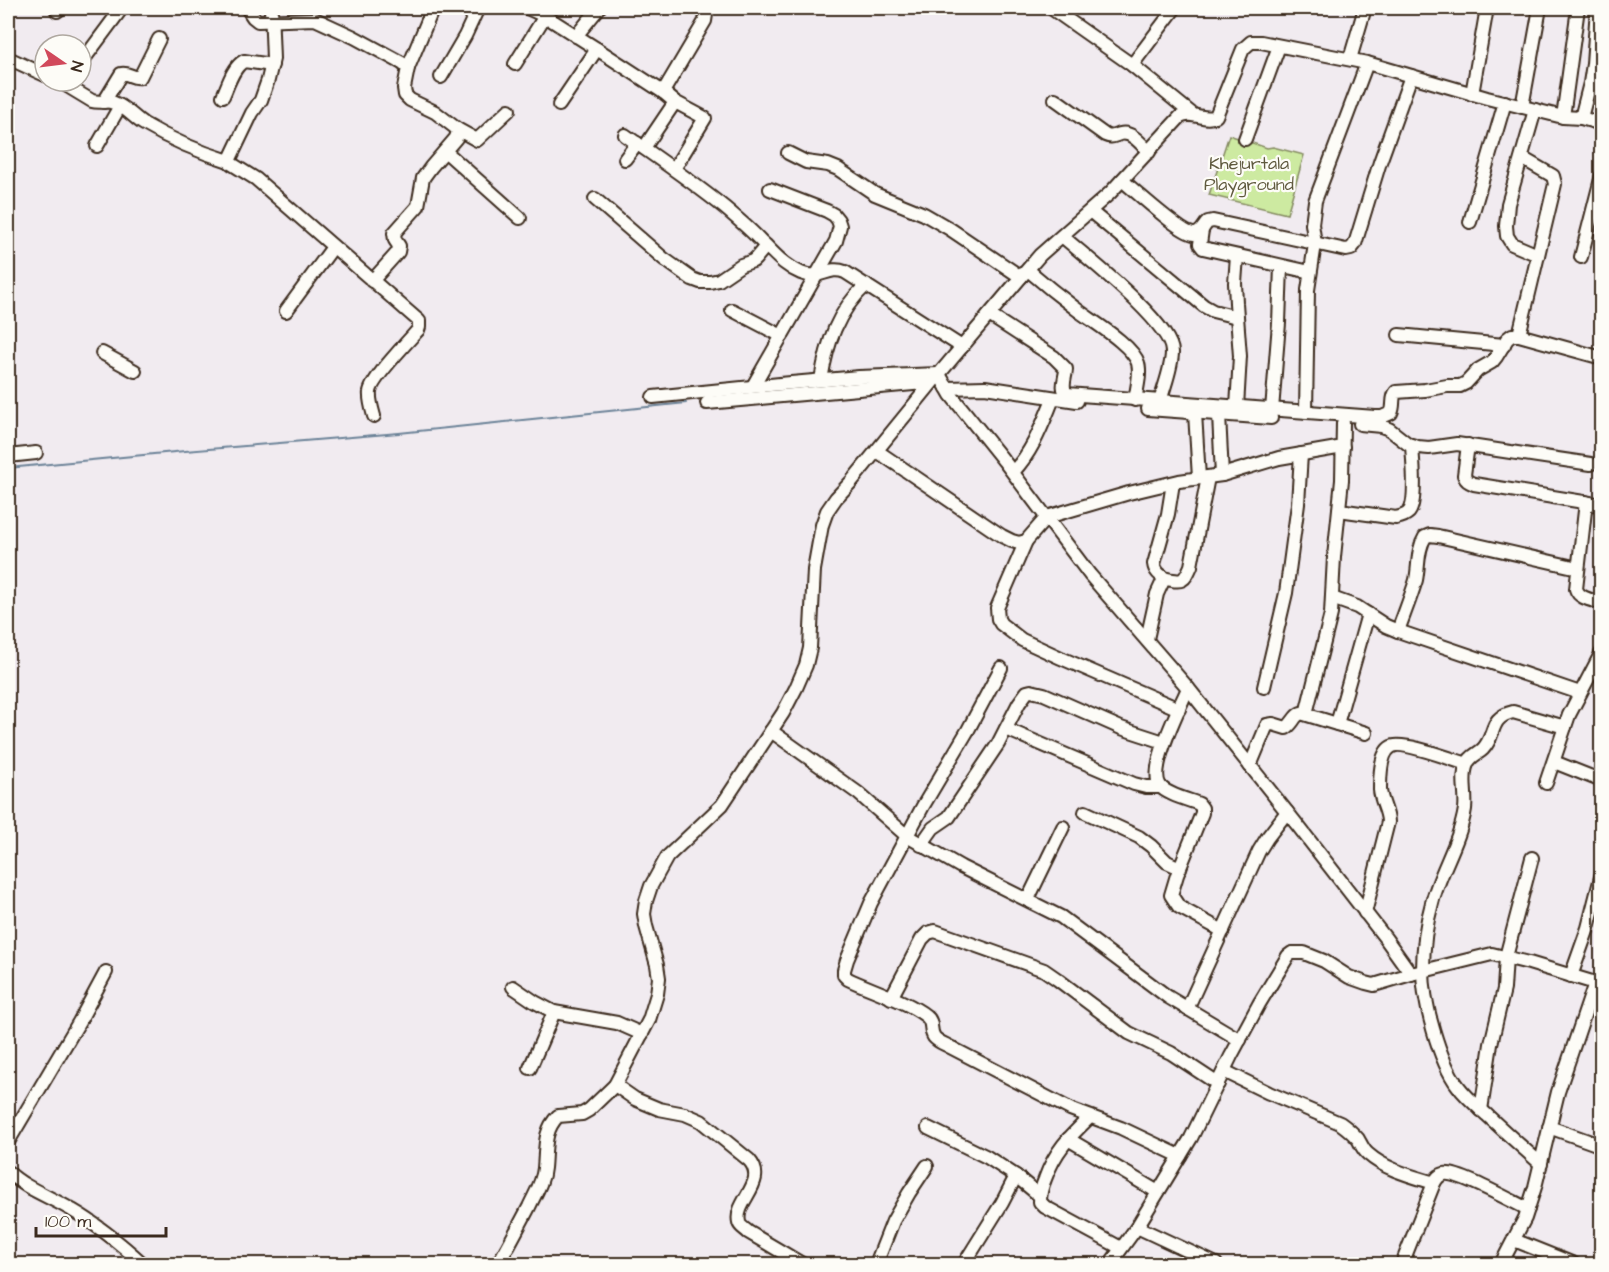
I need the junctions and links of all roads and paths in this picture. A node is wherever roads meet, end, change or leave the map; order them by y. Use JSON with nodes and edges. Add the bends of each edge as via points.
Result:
{"nodes":[{"id":1,"x":122,"y":8,"type":"edge"},
{"id":2,"x":247,"y":8,"type":"edge"},
{"id":3,"x":433,"y":8,"type":"edge"},
{"id":4,"x":478,"y":8,"type":"edge"},
{"id":5,"x":527,"y":8,"type":"edge"},
{"id":6,"x":599,"y":8,"type":"edge"},
{"id":7,"x":707,"y":8,"type":"edge"},
{"id":8,"x":1051,"y":8,"type":"edge"},
{"id":9,"x":1175,"y":8,"type":"edge"},
{"id":10,"x":1365,"y":8,"type":"edge"},
{"id":11,"x":1487,"y":8,"type":"edge"},
{"id":12,"x":1540,"y":8,"type":"edge"},
{"id":13,"x":1578,"y":8,"type":"edge"},
{"id":14,"x":1597,"y":8,"type":"edge"},
{"id":15,"x":271,"y":14,"type":"edge"},
{"id":16,"x":545,"y":16,"type":"junction"},
{"id":17,"x":576,"y":36,"type":"junction"},
{"id":18,"x":159,"y":39,"type":"dead end"},
{"id":19,"x":1279,"y":46,"type":"junction"},
{"id":20,"x":93,"y":47,"type":"edge"},
{"id":21,"x":597,"y":49,"type":"junction"},
{"id":22,"x":1597,"y":57,"type":"edge"},
{"id":23,"x":8,"y":58,"type":"edge"},
{"id":24,"x":1350,"y":59,"type":"junction"},
{"id":25,"x":1366,"y":63,"type":"junction"},
{"id":26,"x":272,"y":64,"type":"junction"},
{"id":27,"x":515,"y":64,"type":"dead end"},
{"id":28,"x":1132,"y":65,"type":"junction"},
{"id":29,"x":408,"y":68,"type":"junction"},
{"id":30,"x":33,"y":69,"type":"edge"},
{"id":31,"x":1411,"y":76,"type":"junction"},
{"id":32,"x":441,"y":77,"type":"dead end"},
{"id":33,"x":663,"y":92,"type":"junction"},
{"id":34,"x":79,"y":93,"type":"edge"},
{"id":35,"x":1472,"y":94,"type":"junction"},
{"id":36,"x":223,"y":96,"type":"dead end"},
{"id":37,"x":1055,"y":99,"type":"dead end"},
{"id":38,"x":104,"y":102,"type":"junction"},
{"id":39,"x":675,"y":102,"type":"junction"},
{"id":40,"x":1505,"y":102,"type":"junction"},
{"id":41,"x":559,"y":105,"type":"dead end"},
{"id":42,"x":120,"y":106,"type":"junction"},
{"id":43,"x":1529,"y":108,"type":"junction"},
{"id":44,"x":509,"y":110,"type":"dead end"},
{"id":45,"x":1192,"y":114,"type":"junction"},
{"id":46,"x":1563,"y":117,"type":"junction"},
{"id":47,"x":1581,"y":118,"type":"junction"},
{"id":48,"x":1602,"y":124,"type":"edge"},
{"id":49,"x":457,"y":129,"type":"junction"},
{"id":50,"x":625,"y":135,"type":"dead end"},
{"id":51,"x":1245,"y":139,"type":"dead end"},
{"id":52,"x":97,"y":146,"type":"dead end"},
{"id":53,"x":640,"y":146,"type":"junction"},
{"id":54,"x":445,"y":150,"type":"junction"},
{"id":55,"x":1149,"y":152,"type":"junction"},
{"id":56,"x":788,"y":153,"type":"dead end"},
{"id":57,"x":1521,"y":158,"type":"junction"},
{"id":58,"x":626,"y":159,"type":"dead end"},
{"id":59,"x":230,"y":161,"type":"junction"},
{"id":60,"x":674,"y":169,"type":"junction"},
{"id":61,"x":1602,"y":175,"type":"edge"},
{"id":62,"x":1122,"y":180,"type":"junction"},
{"id":63,"x":770,"y":189,"type":"dead end"},
{"id":64,"x":595,"y":199,"type":"dead end"},
{"id":65,"x":1090,"y":211,"type":"junction"},
{"id":66,"x":520,"y":218,"type":"dead end"},
{"id":67,"x":1470,"y":222,"type":"dead end"},
{"id":68,"x":1202,"y":230,"type":"junction"},
{"id":69,"x":1062,"y":236,"type":"junction"},
{"id":70,"x":1315,"y":244,"type":"junction"},
{"id":71,"x":766,"y":246,"type":"junction"},
{"id":72,"x":333,"y":248,"type":"junction"},
{"id":73,"x":1538,"y":255,"type":"junction"},
{"id":74,"x":1237,"y":256,"type":"junction"},
{"id":75,"x":1581,"y":256,"type":"dead end"},
{"id":76,"x":1281,"y":266,"type":"junction"},
{"id":77,"x":1310,"y":272,"type":"junction"},
{"id":78,"x":1024,"y":273,"type":"junction"},
{"id":79,"x":815,"y":276,"type":"junction"},
{"id":80,"x":372,"y":281,"type":"junction"},
{"id":81,"x":866,"y":285,"type":"junction"},
{"id":82,"x":732,"y":310,"type":"dead end"},
{"id":83,"x":286,"y":311,"type":"dead end"},
{"id":84,"x":989,"y":315,"type":"junction"},
{"id":85,"x":1237,"y":317,"type":"junction"},
{"id":86,"x":1399,"y":335,"type":"dead end"},
{"id":87,"x":1519,"y":335,"type":"junction"},
{"id":88,"x":782,"y":336,"type":"junction"},
{"id":89,"x":1504,"y":345,"type":"junction"},
{"id":90,"x":962,"y":347,"type":"junction"},
{"id":91,"x":102,"y":353,"type":"dead end"},
{"id":92,"x":1602,"y":358,"type":"edge"},
{"id":93,"x":135,"y":371,"type":"dead end"},
{"id":94,"x":936,"y":378,"type":"junction"},
{"id":95,"x":821,"y":381,"type":"junction"},
{"id":96,"x":753,"y":387,"type":"junction"},
{"id":97,"x":947,"y":388,"type":"junction"},
{"id":98,"x":653,"y":397,"type":"dead end"},
{"id":99,"x":1053,"y":399,"type":"junction"},
{"id":100,"x":1136,"y":400,"type":"junction"},
{"id":101,"x":1160,"y":402,"type":"junction"},
{"id":102,"x":707,"y":403,"type":"dead end"},
{"id":103,"x":1237,"y":407,"type":"junction"},
{"id":104,"x":1272,"y":410,"type":"junction"},
{"id":105,"x":1306,"y":412,"type":"junction"},
{"id":106,"x":1196,"y":413,"type":"junction"},
{"id":107,"x":1219,"y":415,"type":"junction"},
{"id":108,"x":374,"y":416,"type":"dead end"},
{"id":109,"x":1343,"y":423,"type":"junction"},
{"id":110,"x":1412,"y":446,"type":"junction"},
{"id":111,"x":1468,"y":446,"type":"junction"},
{"id":112,"x":1343,"y":447,"type":"junction"},
{"id":113,"x":877,"y":451,"type":"junction"},
{"id":114,"x":36,"y":453,"type":"dead end"},
{"id":115,"x":1301,"y":454,"type":"junction"},
{"id":116,"x":8,"y":456,"type":"edge"},
{"id":117,"x":1591,"y":464,"type":"dead end"},
{"id":118,"x":1013,"y":472,"type":"junction"},
{"id":119,"x":1221,"y":475,"type":"junction"},
{"id":120,"x":1204,"y":478,"type":"junction"},
{"id":121,"x":1173,"y":483,"type":"junction"},
{"id":122,"x":1586,"y":502,"type":"junction"},
{"id":123,"x":1602,"y":505,"type":"edge"},
{"id":124,"x":1339,"y":510,"type":"junction"},
{"id":125,"x":1047,"y":517,"type":"junction"},
{"id":126,"x":1026,"y":541,"type":"junction"},
{"id":127,"x":1578,"y":568,"type":"junction"},
{"id":128,"x":1166,"y":579,"type":"junction"},
{"id":129,"x":1332,"y":598,"type":"junction"},
{"id":130,"x":1602,"y":603,"type":"edge"},
{"id":131,"x":1368,"y":614,"type":"junction"},
{"id":132,"x":1398,"y":631,"type":"junction"},
{"id":133,"x":1147,"y":639,"type":"junction"},
{"id":134,"x":1602,"y":652,"type":"edge"},
{"id":135,"x":1001,"y":668,"type":"dead end"},
{"id":136,"x":1264,"y":687,"type":"dead end"},
{"id":137,"x":1188,"y":688,"type":"junction"},
{"id":138,"x":1580,"y":693,"type":"junction"},
{"id":139,"x":1179,"y":709,"type":"junction"},
{"id":140,"x":1306,"y":714,"type":"junction"},
{"id":141,"x":1337,"y":724,"type":"junction"},
{"id":142,"x":1565,"y":727,"type":"junction"},
{"id":143,"x":1006,"y":729,"type":"junction"},
{"id":144,"x":771,"y":731,"type":"junction"},
{"id":145,"x":1366,"y":733,"type":"dead end"},
{"id":146,"x":1164,"y":742,"type":"junction"},
{"id":147,"x":1554,"y":762,"type":"junction"},
{"id":148,"x":1467,"y":764,"type":"junction"},
{"id":149,"x":1250,"y":766,"type":"junction"},
{"id":150,"x":1602,"y":781,"type":"edge"},
{"id":151,"x":1546,"y":783,"type":"dead end"},
{"id":152,"x":1161,"y":787,"type":"junction"},
{"id":153,"x":1085,"y":812,"type":"dead end"},
{"id":154,"x":1287,"y":812,"type":"junction"},
{"id":155,"x":1063,"y":827,"type":"dead end"},
{"id":156,"x":907,"y":836,"type":"junction"},
{"id":157,"x":921,"y":845,"type":"junction"},
{"id":158,"x":1532,"y":858,"type":"dead end"},
{"id":159,"x":1180,"y":868,"type":"junction"},
{"id":160,"x":1602,"y":873,"type":"edge"},
{"id":161,"x":1028,"y":899,"type":"junction"},
{"id":162,"x":1365,"y":913,"type":"junction"},
{"id":163,"x":1223,"y":931,"type":"junction"},
{"id":164,"x":1506,"y":957,"type":"junction"},
{"id":165,"x":106,"y":972,"type":"dead end"},
{"id":166,"x":1417,"y":973,"type":"junction"},
{"id":167,"x":1571,"y":976,"type":"junction"},
{"id":168,"x":1598,"y":984,"type":"edge"},
{"id":169,"x":513,"y":987,"type":"dead end"},
{"id":170,"x":891,"y":998,"type":"junction"},
{"id":171,"x":1187,"y":1009,"type":"junction"},
{"id":172,"x":554,"y":1012,"type":"junction"},
{"id":173,"x":642,"y":1034,"type":"junction"},
{"id":174,"x":1240,"y":1040,"type":"junction"},
{"id":175,"x":530,"y":1068,"type":"dead end"},
{"id":176,"x":1224,"y":1071,"type":"junction"},
{"id":177,"x":1218,"y":1084,"type":"junction"},
{"id":178,"x":615,"y":1085,"type":"junction"},
{"id":179,"x":1481,"y":1110,"type":"junction"},
{"id":180,"x":1090,"y":1117,"type":"junction"},
{"id":181,"x":1549,"y":1127,"type":"junction"},
{"id":182,"x":928,"y":1128,"type":"dead end"},
{"id":183,"x":1068,"y":1139,"type":"junction"},
{"id":184,"x":8,"y":1142,"type":"edge"},
{"id":185,"x":1602,"y":1146,"type":"edge"},
{"id":186,"x":1180,"y":1156,"type":"junction"},
{"id":187,"x":1541,"y":1164,"type":"junction"},
{"id":188,"x":927,"y":1166,"type":"dead end"},
{"id":189,"x":8,"y":1172,"type":"edge"},
{"id":190,"x":1016,"y":1176,"type":"junction"},
{"id":191,"x":1434,"y":1183,"type":"junction"},
{"id":192,"x":1158,"y":1192,"type":"junction"},
{"id":193,"x":1040,"y":1196,"type":"junction"},
{"id":194,"x":1528,"y":1209,"type":"junction"},
{"id":195,"x":1137,"y":1227,"type":"junction"},
{"id":196,"x":1514,"y":1240,"type":"junction"},
{"id":197,"x":1121,"y":1248,"type":"junction"},
{"id":198,"x":143,"y":1264,"type":"edge"},
{"id":199,"x":498,"y":1264,"type":"edge"},
{"id":200,"x":802,"y":1264,"type":"edge"},
{"id":201,"x":876,"y":1264,"type":"edge"},
{"id":202,"x":964,"y":1264,"type":"edge"},
{"id":203,"x":1110,"y":1264,"type":"edge"},
{"id":204,"x":1216,"y":1264,"type":"edge"},
{"id":205,"x":1402,"y":1264,"type":"edge"},
{"id":206,"x":1501,"y":1264,"type":"edge"},
{"id":207,"x":1574,"y":1264,"type":"edge"}],
"edges":[{"from":1,"to":20,"type":"street"},
{"from":2,"to":15,"type":"street","via":[[258,21]]},
{"from":3,"to":29,"type":"street"},
{"from":4,"to":32,"type":"street"},
{"from":5,"to":16,"type":"street"},
{"from":6,"to":17,"type":"street"},
{"from":7,"to":33,"type":"street","via":[[705,21]]},
{"from":8,"to":28,"type":"street"},
{"from":9,"to":28,"type":"street"},
{"from":10,"to":24,"type":"street"},
{"from":11,"to":35,"type":"street"},
{"from":12,"to":43,"type":"street"},
{"from":13,"to":46,"type":"street"},
{"from":14,"to":22,"type":"street"},
{"from":15,"to":26,"type":"street"},
{"from":15,"to":29,"type":"street","via":[[321,21]]},
{"from":16,"to":17,"type":"street"},
{"from":16,"to":27,"type":"street"},
{"from":17,"to":21,"type":"street"},
{"from":18,"to":38,"type":"street","via":[[140,76],[121,75]]},
{"from":19,"to":24,"type":"street"},
{"from":19,"to":45,"type":"street","via":[[1251,42],[1243,49],[1216,116]]},
{"from":19,"to":51,"type":"street"},
{"from":21,"to":33,"type":"street"},
{"from":21,"to":41,"type":"street"},
{"from":22,"to":47,"type":"street"},
{"from":23,"to":30,"type":"street"},
{"from":24,"to":25,"type":"street"},
{"from":25,"to":31,"type":"street"},
{"from":25,"to":70,"type":"street","via":[[1315,201]]},
{"from":26,"to":36,"type":"street","via":[[241,62]]},
{"from":26,"to":59,"type":"street","via":[[261,100]]},
{"from":28,"to":45,"type":"street"},
{"from":29,"to":49,"type":"street","via":[[405,95]]},
{"from":31,"to":35,"type":"street"},
{"from":31,"to":70,"type":"street","via":[[1355,244],[1346,250]]},
{"from":33,"to":39,"type":"street"},
{"from":34,"to":38,"type":"street","via":[[92,101]]},
{"from":35,"to":40,"type":"street"},
{"from":37,"to":55,"type":"street","via":[[1105,135],[1126,134]]},
{"from":38,"to":42,"type":"street"},
{"from":39,"to":53,"type":"street"},
{"from":39,"to":60,"type":"street","via":[[705,118]]},
{"from":40,"to":43,"type":"street"},
{"from":40,"to":67,"type":"street"},
{"from":42,"to":52,"type":"street"},
{"from":42,"to":59,"type":"street","via":[[144,124]]},
{"from":43,"to":46,"type":"street"},
{"from":43,"to":57,"type":"street"},
{"from":44,"to":49,"type":"street","via":[[477,140]]},
{"from":45,"to":55,"type":"street","via":[[1180,117]]},
{"from":46,"to":47,"type":"street"},
{"from":47,"to":48,"type":"street"},
{"from":49,"to":54,"type":"street","via":[[456,138]]},
{"from":50,"to":53,"type":"street"},
{"from":53,"to":58,"type":"street"},
{"from":53,"to":60,"type":"street"},
{"from":54,"to":66,"type":"street"},
{"from":54,"to":80,"type":"street","via":[[423,178],[418,206],[394,232],[398,252]]},
{"from":55,"to":62,"type":"street"},
{"from":56,"to":78,"type":"street","via":[[806,162],[838,169],[875,194],[924,214]]},
{"from":57,"to":73,"type":"street","via":[[1507,210],[1507,236],[1512,244]]},
{"from":57,"to":73,"type":"street","via":[[1555,180]]},
{"from":59,"to":72,"type":"street","via":[[256,179]]},
{"from":60,"to":71,"type":"street"},
{"from":61,"to":75,"type":"street"},
{"from":62,"to":65,"type":"street"},
{"from":62,"to":68,"type":"street","via":[[1184,230],[1195,234]]},
{"from":63,"to":79,"type":"street","via":[[827,211],[838,220],[836,242]]},
{"from":64,"to":71,"type":"street","via":[[664,259],[700,282],[719,280],[756,258]]},
{"from":65,"to":69,"type":"street"},
{"from":65,"to":85,"type":"street","via":[[1204,306]]},
{"from":68,"to":70,"type":"street","via":[[1214,221]]},
{"from":68,"to":74,"type":"street","via":[[1203,248]]},
{"from":69,"to":78,"type":"street"},
{"from":69,"to":101,"type":"street","via":[[1155,320],[1171,344],[1171,363]]},
{"from":70,"to":77,"type":"street"},
{"from":71,"to":79,"type":"street","via":[[786,265]]},
{"from":72,"to":80,"type":"street"},
{"from":72,"to":83,"type":"street"},
{"from":73,"to":87,"type":"street"},
{"from":74,"to":76,"type":"street"},
{"from":74,"to":85,"type":"street"},
{"from":76,"to":77,"type":"street"},
{"from":76,"to":104,"type":"street"},
{"from":77,"to":105,"type":"street"},
{"from":78,"to":84,"type":"street"},
{"from":78,"to":100,"type":"street","via":[[1135,356],[1139,373]]},
{"from":79,"to":81,"type":"street","via":[[839,269]]},
{"from":79,"to":88,"type":"street"},
{"from":80,"to":108,"type":"street","via":[[420,323],[370,388]]},
{"from":81,"to":90,"type":"street"},
{"from":81,"to":95,"type":"street","via":[[836,327],[827,347]]},
{"from":82,"to":88,"type":"street"},
{"from":84,"to":90,"type":"street"},
{"from":84,"to":100,"type":"street","via":[[1063,364],[1063,388],[1067,394]]},
{"from":85,"to":103,"type":"street"},
{"from":86,"to":89,"type":"street"},
{"from":87,"to":89,"type":"street","via":[[1512,335]]},
{"from":87,"to":92,"type":"street"},
{"from":88,"to":96,"type":"street"},
{"from":89,"to":105,"type":"street","via":[[1492,362],[1460,386],[1396,392],[1393,410],[1387,416]]},
{"from":90,"to":94,"type":"street"},
{"from":91,"to":93,"type":"street"},
{"from":94,"to":95,"type":"street"},
{"from":94,"to":97,"type":"street"},
{"from":94,"to":102,"type":"street"},
{"from":94,"to":113,"type":"street"},
{"from":95,"to":96,"type":"street"},
{"from":96,"to":98,"type":"street"},
{"from":97,"to":99,"type":"street","via":[[985,387]]},
{"from":97,"to":118,"type":"street"},
{"from":99,"to":106,"type":"street"},
{"from":99,"to":118,"type":"street","via":[[1031,450]]},
{"from":100,"to":101,"type":"street"},
{"from":101,"to":103,"type":"street"},
{"from":103,"to":104,"type":"street"},
{"from":104,"to":105,"type":"street"},
{"from":106,"to":107,"type":"street"},
{"from":106,"to":120,"type":"street"},
{"from":107,"to":109,"type":"street"},
{"from":107,"to":119,"type":"street"},
{"from":109,"to":110,"type":"street","via":[[1386,427]]},
{"from":109,"to":112,"type":"street"},
{"from":110,"to":111,"type":"street"},
{"from":110,"to":124,"type":"street","via":[[1413,502],[1408,514],[1396,518]]},
{"from":111,"to":117,"type":"street"},
{"from":111,"to":122,"type":"street","via":[[1464,475],[1468,482]]},
{"from":112,"to":115,"type":"street"},
{"from":112,"to":124,"type":"street"},
{"from":113,"to":126,"type":"street","via":[[1011,542]]},
{"from":113,"to":144,"type":"street","via":[[827,511],[814,570],[806,665]]},
{"from":114,"to":116,"type":"street"},
{"from":115,"to":119,"type":"street"},
{"from":115,"to":136,"type":"street","via":[[1286,594]]},
{"from":118,"to":125,"type":"street"},
{"from":119,"to":120,"type":"street"},
{"from":120,"to":121,"type":"street"},
{"from":120,"to":128,"type":"street","via":[[1194,554],[1187,575],[1176,582]]},
{"from":121,"to":125,"type":"street"},
{"from":121,"to":128,"type":"street","via":[[1154,564]]},
{"from":122,"to":123,"type":"street"},
{"from":122,"to":127,"type":"street"},
{"from":124,"to":129,"type":"street"},
{"from":125,"to":126,"type":"street"},
{"from":125,"to":133,"type":"street","via":[[1090,575]]},
{"from":126,"to":139,"type":"street","via":[[998,608],[1001,624],[1049,653]]},
{"from":127,"to":130,"type":"street","via":[[1578,593]]},
{"from":127,"to":132,"type":"street","via":[[1430,535],[1425,537],[1419,552],[1416,581]]},
{"from":128,"to":133,"type":"street","via":[[1160,586]]},
{"from":129,"to":131,"type":"street"},
{"from":129,"to":140,"type":"street","via":[[1329,628]]},
{"from":131,"to":132,"type":"street"},
{"from":131,"to":141,"type":"street"},
{"from":132,"to":138,"type":"street"},
{"from":133,"to":137,"type":"street"},
{"from":134,"to":138,"type":"street"},
{"from":135,"to":156,"type":"street"},
{"from":137,"to":139,"type":"street"},
{"from":137,"to":149,"type":"street"},
{"from":138,"to":142,"type":"street"},
{"from":139,"to":146,"type":"street"},
{"from":140,"to":141,"type":"street"},
{"from":140,"to":149,"type":"street","via":[[1298,715],[1286,728],[1267,725]]},
{"from":141,"to":145,"type":"street"},
{"from":142,"to":147,"type":"street"},
{"from":142,"to":148,"type":"street","via":[[1513,712],[1504,714],[1483,749]]},
{"from":143,"to":146,"type":"street","via":[[1023,696],[1031,691]]},
{"from":143,"to":152,"type":"street","via":[[1134,784]]},
{"from":143,"to":157,"type":"street","via":[[949,817],[933,828]]},
{"from":144,"to":156,"type":"street","via":[[858,793]]},
{"from":144,"to":173,"type":"street","via":[[722,805],[667,857],[651,885],[644,914],[659,978],[654,1007]]},
{"from":146,"to":152,"type":"street","via":[[1158,770]]},
{"from":147,"to":150,"type":"street"},
{"from":147,"to":151,"type":"street"},
{"from":148,"to":162,"type":"street","via":[[1406,746],[1389,748],[1382,762],[1380,794],[1389,822]]},
{"from":148,"to":166,"type":"street","via":[[1465,809],[1432,900]]},
{"from":149,"to":154,"type":"street"},
{"from":152,"to":159,"type":"street","via":[[1202,808]]},
{"from":153,"to":159,"type":"street","via":[[1145,841],[1167,862]]},
{"from":154,"to":162,"type":"street"},
{"from":154,"to":163,"type":"street","via":[[1259,851]]},
{"from":155,"to":161,"type":"street"},
{"from":156,"to":157,"type":"street"},
{"from":156,"to":170,"type":"street","via":[[871,903],[844,970],[848,980]]},
{"from":157,"to":161,"type":"street"},
{"from":158,"to":164,"type":"street"},
{"from":159,"to":163,"type":"street","via":[[1171,895],[1174,901],[1188,914]]},
{"from":160,"to":167,"type":"street"},
{"from":161,"to":171,"type":"street","via":[[1073,924]]},
{"from":162,"to":166,"type":"street"},
{"from":163,"to":171,"type":"street"},
{"from":164,"to":166,"type":"street","via":[[1492,954]]},
{"from":164,"to":167,"type":"street"},
{"from":164,"to":179,"type":"street","via":[[1504,989]]},
{"from":165,"to":184,"type":"street"},
{"from":166,"to":174,"type":"street","via":[[1374,985],[1349,977],[1312,956],[1292,953]]},
{"from":166,"to":179,"type":"street","via":[[1444,1060],[1459,1088]]},
{"from":167,"to":168,"type":"street"},
{"from":168,"to":181,"type":"street"},
{"from":169,"to":172,"type":"street"},
{"from":170,"to":177,"type":"street","via":[[922,939],[935,931],[1044,970],[1129,1033],[1172,1053]]},
{"from":170,"to":180,"type":"street","via":[[928,1017],[939,1041]]},
{"from":171,"to":174,"type":"street"},
{"from":172,"to":173,"type":"street","via":[[617,1023]]},
{"from":172,"to":175,"type":"street"},
{"from":173,"to":178,"type":"street"},
{"from":174,"to":176,"type":"street"},
{"from":176,"to":177,"type":"street"},
{"from":176,"to":191,"type":"street","via":[[1340,1123],[1370,1156],[1395,1170]]},
{"from":177,"to":186,"type":"street"},
{"from":178,"to":199,"type":"street","via":[[582,1114],[553,1120],[540,1185]]},
{"from":178,"to":200,"type":"street","via":[[650,1106],[685,1113],[701,1121],[749,1160],[755,1178],[740,1213],[740,1225]]},
{"from":179,"to":187,"type":"street"},
{"from":180,"to":183,"type":"street"},
{"from":180,"to":186,"type":"street"},
{"from":181,"to":185,"type":"street"},
{"from":181,"to":187,"type":"street"},
{"from":182,"to":190,"type":"street"},
{"from":183,"to":192,"type":"street"},
{"from":183,"to":193,"type":"street","via":[[1055,1157]]},
{"from":186,"to":192,"type":"street"},
{"from":187,"to":194,"type":"street"},
{"from":188,"to":201,"type":"street","via":[[893,1221]]},
{"from":189,"to":198,"type":"street","via":[[92,1222]]},
{"from":190,"to":193,"type":"street"},
{"from":190,"to":202,"type":"street"},
{"from":191,"to":194,"type":"street","via":[[1443,1174],[1457,1175]]},
{"from":191,"to":205,"type":"street"},
{"from":192,"to":195,"type":"street"},
{"from":193,"to":197,"type":"street","via":[[1045,1207]]},
{"from":194,"to":196,"type":"street"},
{"from":195,"to":197,"type":"street"},
{"from":195,"to":204,"type":"street"},
{"from":196,"to":206,"type":"street"},
{"from":196,"to":207,"type":"street"},
{"from":197,"to":203,"type":"street"}]}
